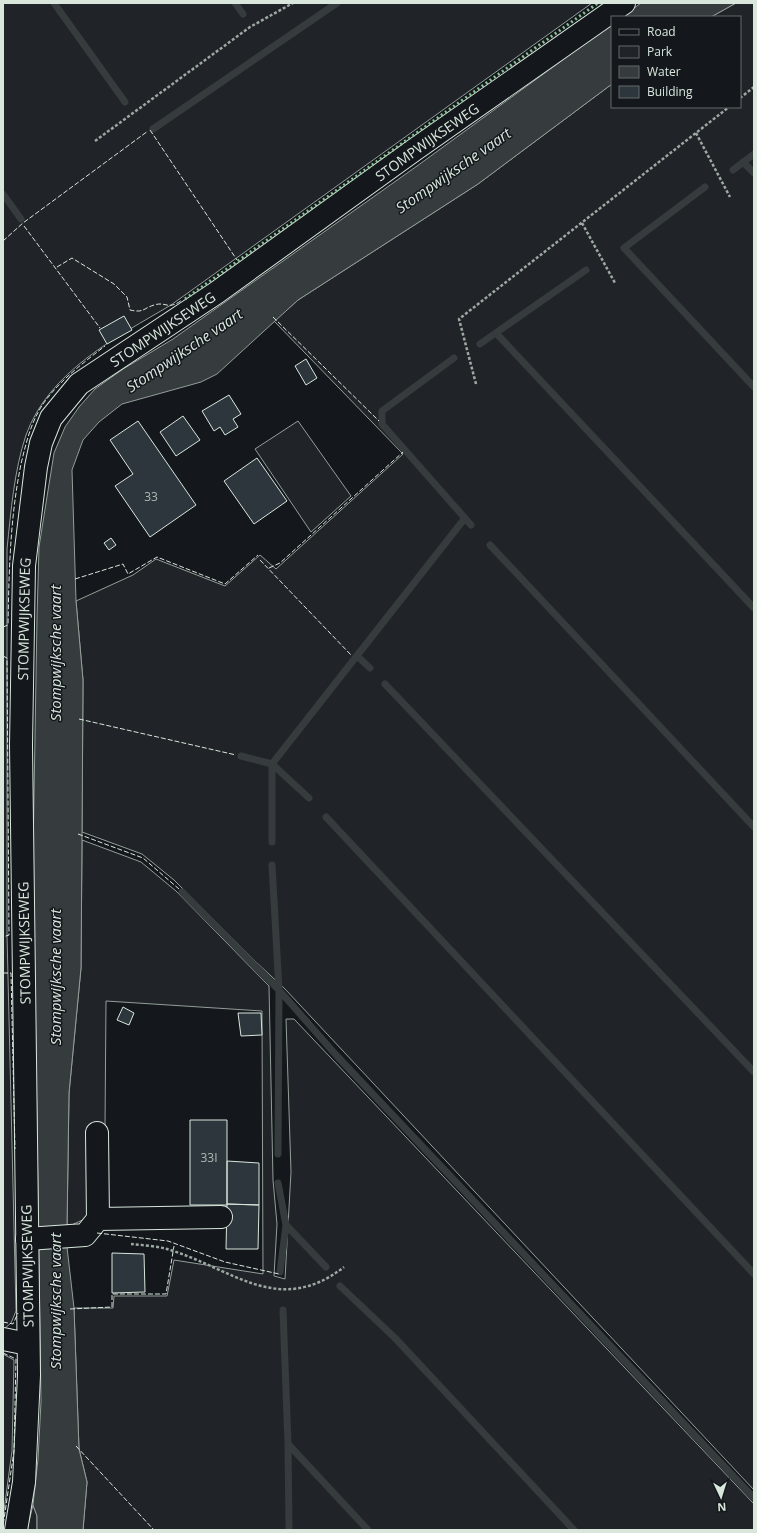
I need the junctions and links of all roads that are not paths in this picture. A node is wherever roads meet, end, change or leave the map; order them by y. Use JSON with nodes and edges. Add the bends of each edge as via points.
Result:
{"nodes":[{"id":1,"x":624,"y":3,"type":"edge"},
{"id":2,"x":98,"y":1133,"type":"dead end"},
{"id":3,"x":221,"y":1217,"type":"dead end"},
{"id":4,"x":92,"y":1227,"type":"junction"},
{"id":5,"x":31,"y":1238,"type":"junction"},
{"id":6,"x":3,"y":1339,"type":"edge"},
{"id":7,"x":28,"y":1344,"type":"junction"},
{"id":8,"x":16,"y":1530,"type":"edge"}],
"edges":[{"from":1,"to":5,"type":"street","name":"STOMPWIJKSEWEG","via":[[414,150],[108,371],[79,384],[51,418],[41,443],[36,467],[24,566],[22,753]]},
{"from":2,"to":4,"type":"street"},
{"from":3,"to":4,"type":"street"},
{"from":4,"to":5,"type":"street"},
{"from":5,"to":7,"type":"street","name":"STOMPWIJKSEWEG"},
{"from":6,"to":7,"type":"street"},
{"from":7,"to":8,"type":"street","name":"STOMPWIJKSEWEG","via":[[24,1482]]}]}
